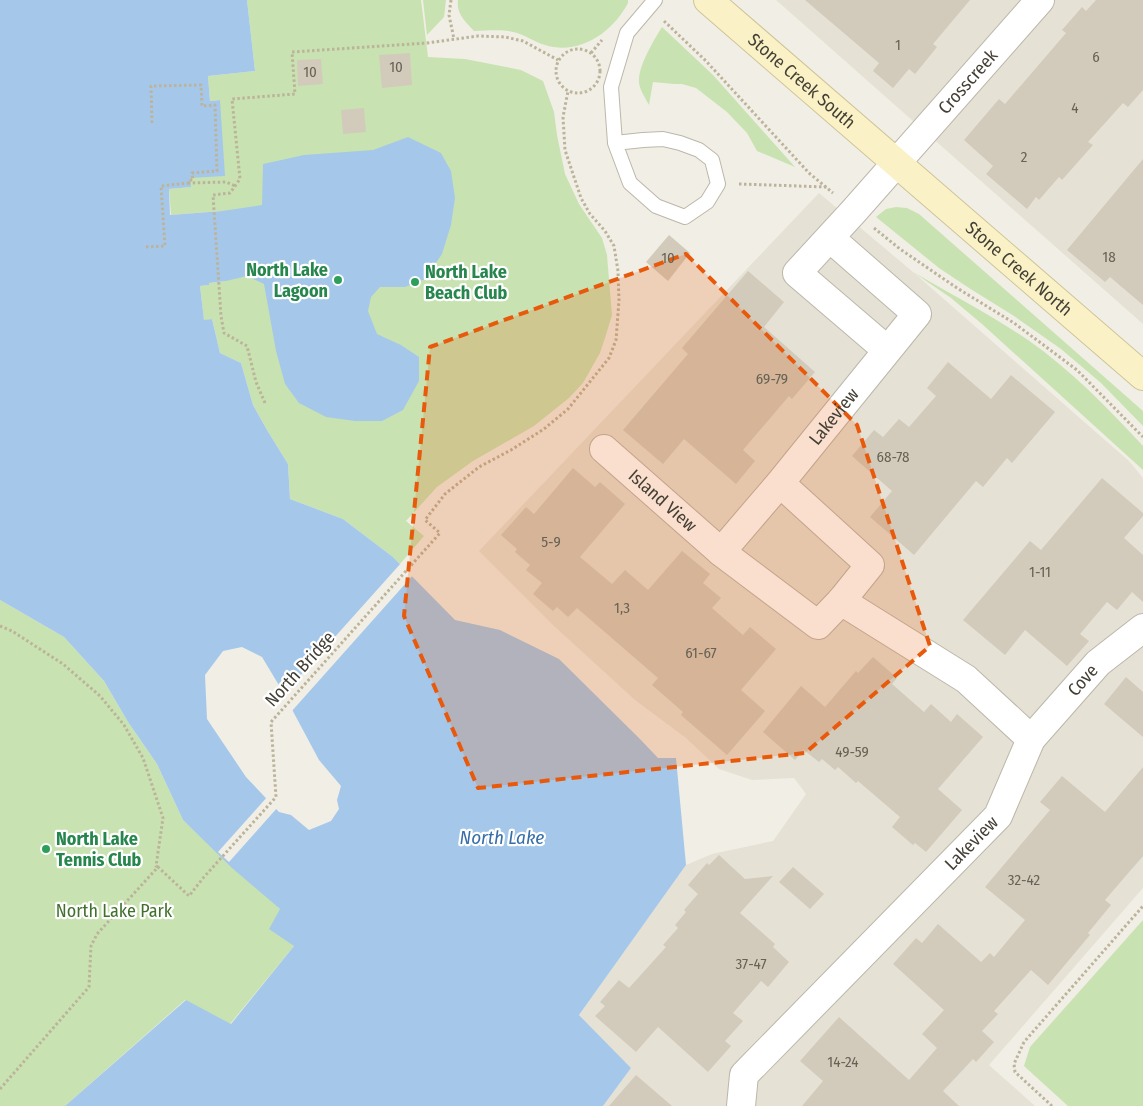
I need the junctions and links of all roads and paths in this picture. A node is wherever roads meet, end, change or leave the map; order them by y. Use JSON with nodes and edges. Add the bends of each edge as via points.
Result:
{"nodes":[{"id":1,"x":451,"y":0,"type":"edge"},
{"id":2,"x":655,"y":0,"type":"edge"},
{"id":3,"x":708,"y":0,"type":"edge"},
{"id":4,"x":1040,"y":0,"type":"edge"},
{"id":5,"x":667,"y":23,"type":"dead end"},
{"id":6,"x":454,"y":39,"type":"junction"},
{"id":7,"x":558,"y":60,"type":"junction"},
{"id":8,"x":568,"y":91,"type":"junction"},
{"id":9,"x":152,"y":123,"type":"dead end"},
{"id":10,"x":615,"y":143,"type":"junction"},
{"id":11,"x":896,"y":163,"type":"junction"},
{"id":12,"x":189,"y":183,"type":"junction"},
{"id":13,"x":718,"y":184,"type":"junction"},
{"id":14,"x":235,"y":186,"type":"junction"},
{"id":15,"x":827,"y":187,"type":"junction"},
{"id":16,"x":836,"y":196,"type":"dead end"},
{"id":17,"x":868,"y":223,"type":"dead end"},
{"id":18,"x":830,"y":238,"type":"junction"},
{"id":19,"x":146,"y":247,"type":"dead end"},
{"id":20,"x":887,"y":350,"type":"junction"},
{"id":21,"x":1143,"y":376,"type":"edge"},
{"id":22,"x":265,"y":403,"type":"dead end"},
{"id":23,"x":1143,"y":436,"type":"edge"},
{"id":24,"x":604,"y":448,"type":"dead end"},
{"id":25,"x":780,"y":483,"type":"junction"},
{"id":26,"x":721,"y":552,"type":"junction"},
{"id":27,"x":841,"y":601,"type":"junction"},
{"id":28,"x":0,"y":626,"type":"edge"},
{"id":29,"x":1143,"y":628,"type":"edge"},
{"id":30,"x":1031,"y":739,"type":"junction"},
{"id":31,"x":158,"y":868,"type":"junction"},
{"id":32,"x":1143,"y":906,"type":"edge"},
{"id":33,"x":0,"y":1089,"type":"edge"},
{"id":34,"x":741,"y":1106,"type":"edge"},
{"id":35,"x":1052,"y":1106,"type":"edge"}],
"edges":[{"from":1,"to":6,"type":"path"},
{"from":2,"to":10,"type":"lane","via":[[627,32],[611,87]]},
{"from":3,"to":11,"type":"street","name":"Stone Creek South"},
{"from":4,"to":11,"type":"street","name":"Crosscreek"},
{"from":5,"to":15,"type":"path","via":[[809,173]]},
{"from":6,"to":7,"type":"path","via":[[505,37],[523,41]]},
{"from":6,"to":14,"type":"path","via":[[292,52],[295,94],[232,99],[240,179]]},
{"from":7,"to":8,"type":"path","via":[[557,78]]},
{"from":7,"to":8,"type":"path","via":[[569,50],[584,49],[597,60],[600,69],[594,86],[577,93]]},
{"from":8,"to":31,"type":"path","name":"North Bridge","via":[[563,117],[565,150],[581,198],[614,246],[618,271],[616,340],[609,358],[568,409],[544,429],[479,467],[445,494],[425,520],[440,533],[271,722],[276,797],[189,896]]},
{"from":9,"to":12,"type":"path","via":[[151,86],[201,85],[202,106],[214,105],[217,171],[192,173],[193,180]]},
{"from":10,"to":13,"type":"lane","via":[[664,140],[699,150],[712,160]]},
{"from":10,"to":13,"type":"lane","via":[[630,183],[656,206],[685,217],[707,202]]},
{"from":11,"to":18,"type":"street"},
{"from":11,"to":21,"type":"street","name":"Stone Creek North"},
{"from":12,"to":14,"type":"path","via":[[226,182]]},
{"from":12,"to":19,"type":"path","via":[[162,186],[165,246]]},
{"from":13,"to":15,"type":"path"},
{"from":14,"to":22,"type":"path","via":[[230,193],[213,195],[221,316],[224,332],[247,346]]},
{"from":15,"to":16,"type":"path"},
{"from":17,"to":23,"type":"path","via":[[900,249],[1014,323],[1077,370]]},
{"from":18,"to":20,"type":"street","name":"Lakeview","via":[[917,314]]},
{"from":18,"to":20,"type":"street","via":[[797,273]]},
{"from":20,"to":25,"type":"street","name":"Lakeview"},
{"from":24,"to":26,"type":"street","name":"Island View"},
{"from":25,"to":26,"type":"street","name":"Lakeview"},
{"from":25,"to":27,"type":"street","via":[[870,565]]},
{"from":26,"to":27,"type":"street","via":[[818,625]]},
{"from":27,"to":30,"type":"street","via":[[966,679]]},
{"from":28,"to":31,"type":"path","via":[[63,664],[100,696],[124,724],[143,758],[163,818]]},
{"from":29,"to":30,"type":"street","name":"Cove","via":[[1098,663]]},
{"from":30,"to":34,"type":"street","name":"Lakeview","via":[[998,816],[744,1075]]},
{"from":31,"to":33,"type":"path","via":[[97,934],[90,946],[89,987]]},
{"from":32,"to":35,"type":"path","via":[[1024,1042],[1014,1064],[1015,1072]]}]}
